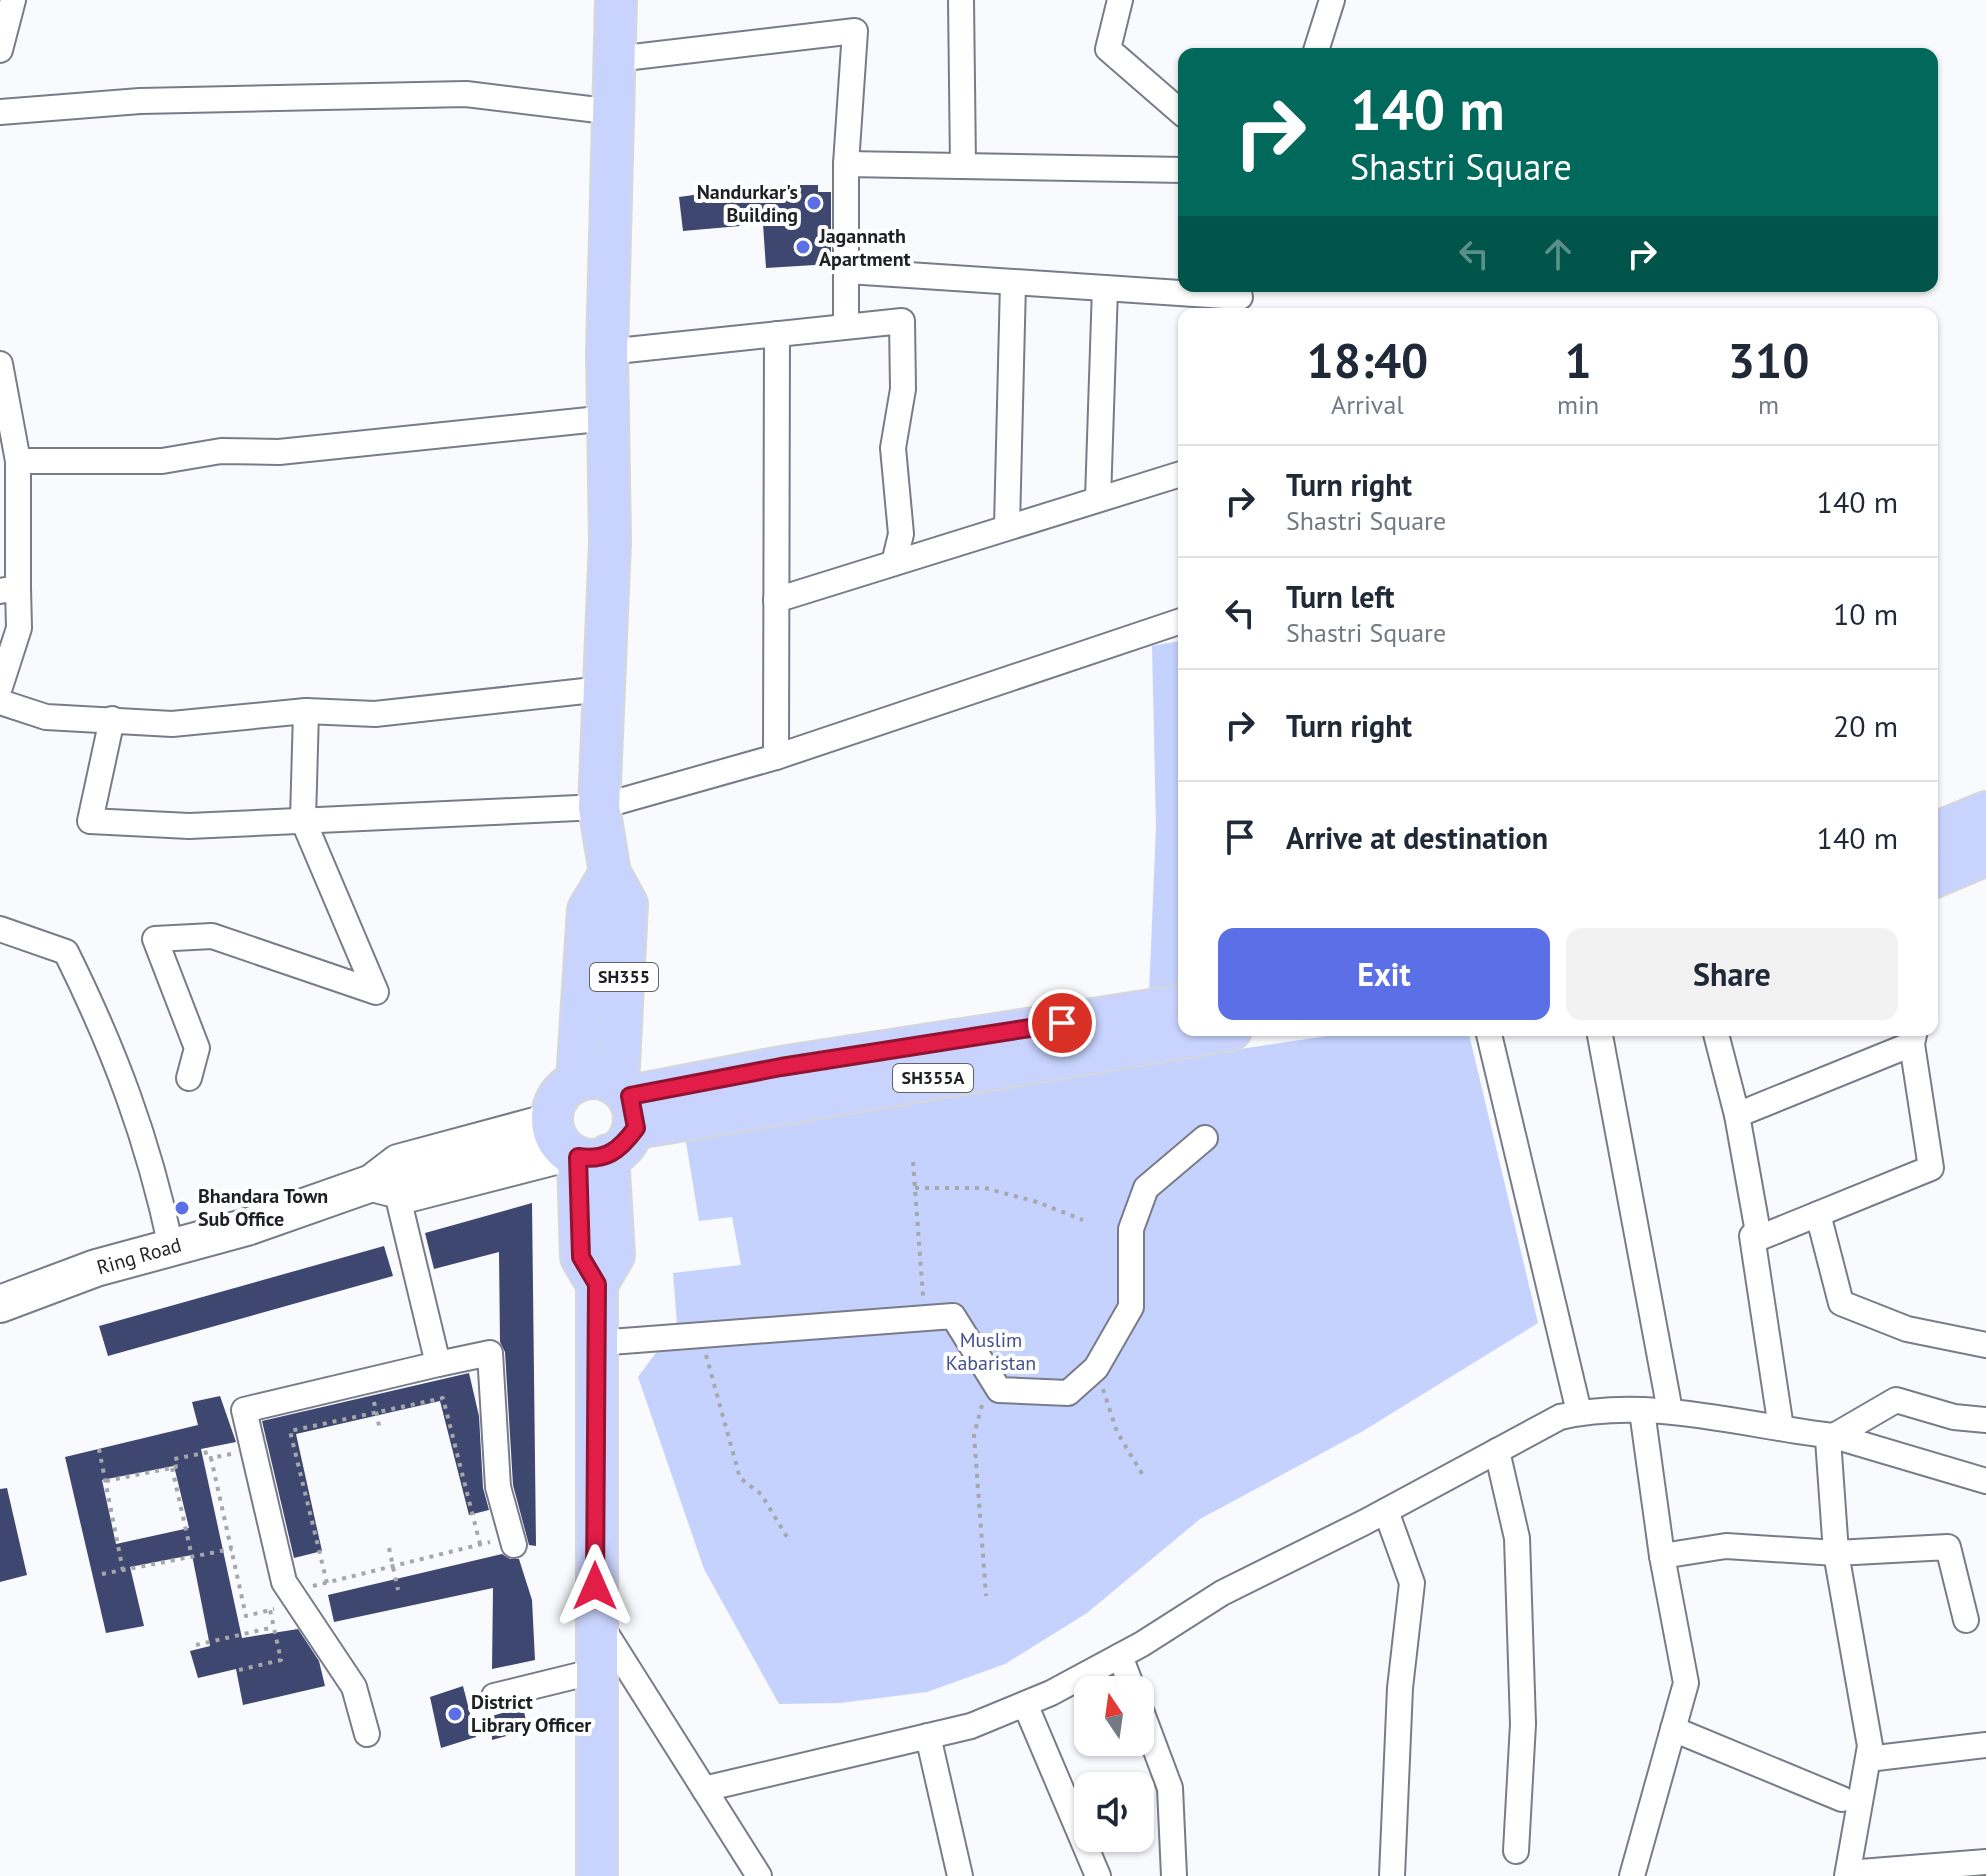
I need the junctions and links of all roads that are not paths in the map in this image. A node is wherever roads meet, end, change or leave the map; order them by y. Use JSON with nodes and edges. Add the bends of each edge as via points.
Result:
{"nodes":[{"id":1,"x":13,"y":0,"type":"edge"},
{"id":2,"x":616,"y":0,"type":"edge"},
{"id":3,"x":961,"y":0,"type":"edge"},
{"id":4,"x":1120,"y":0,"type":"edge"},
{"id":5,"x":1332,"y":0,"type":"edge"},
{"id":6,"x":1317,"y":48,"type":"edge"},
{"id":7,"x":0,"y":50,"type":"edge"},
{"id":8,"x":616,"y":59,"type":"junction"},
{"id":9,"x":1178,"y":110,"type":"edge"},
{"id":10,"x":0,"y":112,"type":"edge"},
{"id":11,"x":614,"y":112,"type":"junction"},
{"id":12,"x":846,"y":164,"type":"junction"},
{"id":13,"x":963,"y":165,"type":"junction"},
{"id":14,"x":1178,"y":170,"type":"edge"},
{"id":15,"x":848,"y":271,"type":"junction"},
{"id":16,"x":1013,"y":283,"type":"junction"},
{"id":17,"x":1105,"y":288,"type":"junction"},
{"id":18,"x":1240,"y":299,"type":"edge"},
{"id":19,"x":846,"y":325,"type":"junction"},
{"id":20,"x":777,"y":334,"type":"junction"},
{"id":21,"x":607,"y":352,"type":"junction"},
{"id":22,"x":0,"y":364,"type":"edge"},
{"id":23,"x":608,"y":418,"type":"junction"},
{"id":24,"x":18,"y":461,"type":"junction"},
{"id":25,"x":1178,"y":475,"type":"edge"},
{"id":26,"x":1098,"y":499,"type":"junction"},
{"id":27,"x":1007,"y":526,"type":"junction"},
{"id":28,"x":894,"y":563,"type":"junction"},
{"id":29,"x":9,"y":589,"type":"edge"},
{"id":30,"x":776,"y":600,"type":"junction"},
{"id":31,"x":1178,"y":622,"type":"edge"},
{"id":32,"x":0,"y":687,"type":"edge"},
{"id":33,"x":603,"y":689,"type":"junction"},
{"id":34,"x":0,"y":702,"type":"edge"},
{"id":35,"x":306,"y":711,"type":"junction"},
{"id":36,"x":112,"y":719,"type":"junction"},
{"id":37,"x":776,"y":757,"type":"junction"},
{"id":38,"x":599,"y":807,"type":"junction"},
{"id":39,"x":1986,"y":812,"type":"edge"},
{"id":40,"x":303,"y":820,"type":"junction"},
{"id":41,"x":1938,"y":832,"type":"edge"},
{"id":42,"x":1986,"y":855,"type":"edge"},
{"id":43,"x":610,"y":873,"type":"junction"},
{"id":44,"x":1938,"y":875,"type":"edge"},
{"id":45,"x":0,"y":929,"type":"edge"},
{"id":46,"x":1178,"y":1007,"type":"edge"},
{"id":47,"x":1178,"y":1033,"type":"edge"},
{"id":48,"x":1489,"y":1036,"type":"edge"},
{"id":49,"x":1600,"y":1036,"type":"edge"},
{"id":50,"x":1717,"y":1036,"type":"edge"},
{"id":51,"x":1914,"y":1037,"type":"edge"},
{"id":52,"x":1066,"y":1039,"type":"junction"},
{"id":53,"x":189,"y":1078,"type":"dead end"},
{"id":54,"x":1737,"y":1115,"type":"junction"},
{"id":55,"x":598,"y":1128,"type":"junction"},
{"id":56,"x":1205,"y":1138,"type":"dead end"},
{"id":57,"x":384,"y":1186,"type":"junction"},
{"id":58,"x":1818,"y":1214,"type":"junction"},
{"id":59,"x":1759,"y":1238,"type":"junction"},
{"id":60,"x":171,"y":1247,"type":"junction"},
{"id":61,"x":0,"y":1304,"type":"edge"},
{"id":62,"x":597,"y":1343,"type":"junction"},
{"id":63,"x":1986,"y":1345,"type":"edge"},
{"id":64,"x":438,"y":1364,"type":"junction"},
{"id":65,"x":1642,"y":1411,"type":"junction"},
{"id":66,"x":1670,"y":1411,"type":"junction"},
{"id":67,"x":1579,"y":1412,"type":"junction"},
{"id":68,"x":1986,"y":1420,"type":"edge"},
{"id":69,"x":1781,"y":1428,"type":"junction"},
{"id":70,"x":1834,"y":1436,"type":"junction"},
{"id":71,"x":1497,"y":1451,"type":"junction"},
{"id":72,"x":1986,"y":1481,"type":"edge"},
{"id":73,"x":1386,"y":1511,"type":"junction"},
{"id":74,"x":512,"y":1541,"type":"road end"},
{"id":75,"x":1836,"y":1553,"type":"junction"},
{"id":76,"x":1662,"y":1556,"type":"junction"},
{"id":77,"x":595,"y":1616,"type":"junction"},
{"id":78,"x":1966,"y":1620,"type":"dead end"},
{"id":79,"x":1120,"y":1656,"type":"junction"},
{"id":80,"x":596,"y":1671,"type":"junction"},
{"id":81,"x":1128,"y":1676,"type":"edge"},
{"id":82,"x":494,"y":1696,"type":"dead end"},
{"id":83,"x":1025,"y":1704,"type":"junction"},
{"id":84,"x":1673,"y":1729,"type":"junction"},
{"id":85,"x":367,"y":1734,"type":"dead end"},
{"id":86,"x":928,"y":1736,"type":"junction"},
{"id":87,"x":1154,"y":1745,"type":"edge"},
{"id":88,"x":1986,"y":1745,"type":"edge"},
{"id":89,"x":1868,"y":1759,"type":"junction"},
{"id":90,"x":704,"y":1789,"type":"junction"},
{"id":91,"x":1842,"y":1799,"type":"dead end"},
{"id":92,"x":1516,"y":1851,"type":"dead end"},
{"id":93,"x":1977,"y":1868,"type":"edge"},
{"id":94,"x":1848,"y":1874,"type":"edge"},
{"id":95,"x":597,"y":1876,"type":"edge"},
{"id":96,"x":759,"y":1876,"type":"edge"},
{"id":97,"x":960,"y":1876,"type":"edge"},
{"id":98,"x":1098,"y":1876,"type":"edge"},
{"id":99,"x":1174,"y":1876,"type":"edge"},
{"id":100,"x":1392,"y":1876,"type":"edge"},
{"id":101,"x":1632,"y":1876,"type":"edge"}],
"edges":[{"from":1,"to":7,"type":"street"},
{"from":2,"to":8,"type":"main road"},
{"from":3,"to":13,"type":"street"},
{"from":4,"to":9,"type":"street","via":[[1108,49]]},
{"from":5,"to":6,"type":"street"},
{"from":8,"to":11,"type":"main road"},
{"from":8,"to":12,"type":"street","via":[[855,31]]},
{"from":10,"to":11,"type":"street","via":[[140,101],[466,94]]},
{"from":11,"to":21,"type":"main road"},
{"from":12,"to":13,"type":"street"},
{"from":12,"to":15,"type":"street"},
{"from":13,"to":14,"type":"street"},
{"from":15,"to":16,"type":"street"},
{"from":15,"to":19,"type":"street"},
{"from":16,"to":17,"type":"street"},
{"from":16,"to":27,"type":"street"},
{"from":17,"to":18,"type":"street"},
{"from":17,"to":26,"type":"street"},
{"from":19,"to":20,"type":"street"},
{"from":19,"to":28,"type":"street","via":[[902,321],[903,389],[893,448],[901,534]]},
{"from":20,"to":21,"type":"street"},
{"from":20,"to":30,"type":"street"},
{"from":21,"to":23,"type":"main road"},
{"from":22,"to":24,"type":"street"},
{"from":23,"to":24,"type":"street","via":[[279,452],[221,451],[162,461]]},
{"from":23,"to":33,"type":"main road","via":[[610,542]]},
{"from":24,"to":29,"type":"street"},
{"from":25,"to":26,"type":"street"},
{"from":26,"to":27,"type":"street"},
{"from":27,"to":28,"type":"street"},
{"from":28,"to":30,"type":"street"},
{"from":29,"to":32,"type":"street","via":[[19,628]]},
{"from":30,"to":37,"type":"street"},
{"from":31,"to":37,"type":"street"},
{"from":33,"to":35,"type":"street","via":[[375,714]]},
{"from":33,"to":38,"type":"main road"},
{"from":34,"to":36,"type":"street","via":[[46,717]]},
{"from":35,"to":36,"type":"street","via":[[172,724]]},
{"from":35,"to":40,"type":"street"},
{"from":36,"to":40,"type":"street","via":[[90,821],[189,826]]},
{"from":37,"to":38,"type":"street"},
{"from":38,"to":40,"type":"street"},
{"from":38,"to":43,"type":"main road"},
{"from":39,"to":41,"type":"main road"},
{"from":40,"to":53,"type":"street","via":[[376,992],[212,936],[155,939],[197,1048]]},
{"from":42,"to":44,"type":"main road"},
{"from":43,"to":55,"type":"main road","number":"SH355","via":[[627,904]]},
{"from":43,"to":55,"type":"main road","number":"SH355","via":[[588,910],[577,1081],[555,1100]]},
{"from":45,"to":60,"type":"street","via":[[66,952],[122,1076],[154,1165]]},
{"from":46,"to":52,"type":"main road","number":"SH355A"},
{"from":47,"to":52,"type":"main road","number":"SH355A"},
{"from":48,"to":67,"type":"street"},
{"from":49,"to":66,"type":"street"},
{"from":50,"to":54,"type":"street"},
{"from":51,"to":54,"type":"street"},
{"from":51,"to":58,"type":"street","via":[[1931,1168]]},
{"from":52,"to":55,"type":"main road","number":"SH355A","via":[[781,1067]]},
{"from":54,"to":59,"type":"street"},
{"from":55,"to":57,"type":"street","name":"Ring Road","via":[[411,1193]]},
{"from":55,"to":62,"type":"main road","number":"SH355","via":[[581,1257],[597,1284]]},
{"from":56,"to":62,"type":"street","via":[[1146,1188],[1131,1229],[1131,1307],[1096,1368],[1068,1393],[999,1390],[953,1316]]},
{"from":57,"to":60,"type":"street","name":"Ring Road"},
{"from":57,"to":64,"type":"street"},
{"from":58,"to":59,"type":"street"},
{"from":58,"to":63,"type":"street","via":[[1841,1303],[1907,1329]]},
{"from":59,"to":69,"type":"street","via":[[1752,1236]]},
{"from":60,"to":61,"type":"street","name":"Ring Road"},
{"from":62,"to":77,"type":"main road","number":"SH355"},
{"from":64,"to":74,"type":"street","via":[[490,1353],[498,1487]]},
{"from":64,"to":85,"type":"street","via":[[244,1410],[284,1582],[354,1687]]},
{"from":65,"to":66,"type":"street"},
{"from":65,"to":67,"type":"street"},
{"from":65,"to":76,"type":"street"},
{"from":66,"to":69,"type":"street"},
{"from":67,"to":71,"type":"street"},
{"from":68,"to":70,"type":"street","via":[[1954,1417],[1896,1400]]},
{"from":69,"to":70,"type":"street"},
{"from":70,"to":72,"type":"street"},
{"from":70,"to":75,"type":"street","via":[[1828,1439]]},
{"from":71,"to":73,"type":"street"},
{"from":71,"to":92,"type":"street","via":[[1517,1538],[1523,1724]]},
{"from":73,"to":79,"type":"street","via":[[1222,1593]]},
{"from":73,"to":100,"type":"street","via":[[1412,1583],[1400,1688]]},
{"from":75,"to":76,"type":"street","via":[[1726,1546]]},
{"from":75,"to":78,"type":"street","via":[[1948,1547]]},
{"from":75,"to":89,"type":"street"},
{"from":76,"to":84,"type":"street","via":[[1686,1683]]},
{"from":77,"to":80,"type":"main road","number":"SH355"},
{"from":77,"to":90,"type":"street"},
{"from":79,"to":81,"type":"street"},
{"from":79,"to":83,"type":"street"},
{"from":80,"to":82,"type":"street"},
{"from":80,"to":95,"type":"main road","number":"SH355"},
{"from":83,"to":86,"type":"street"},
{"from":83,"to":98,"type":"street"},
{"from":84,"to":91,"type":"street"},
{"from":84,"to":101,"type":"street"},
{"from":86,"to":90,"type":"street"},
{"from":86,"to":97,"type":"street"},
{"from":87,"to":99,"type":"street","via":[[1170,1788]]},
{"from":88,"to":89,"type":"street"},
{"from":89,"to":94,"type":"street"},
{"from":90,"to":96,"type":"street"},
{"from":93,"to":94,"type":"street"}]}
